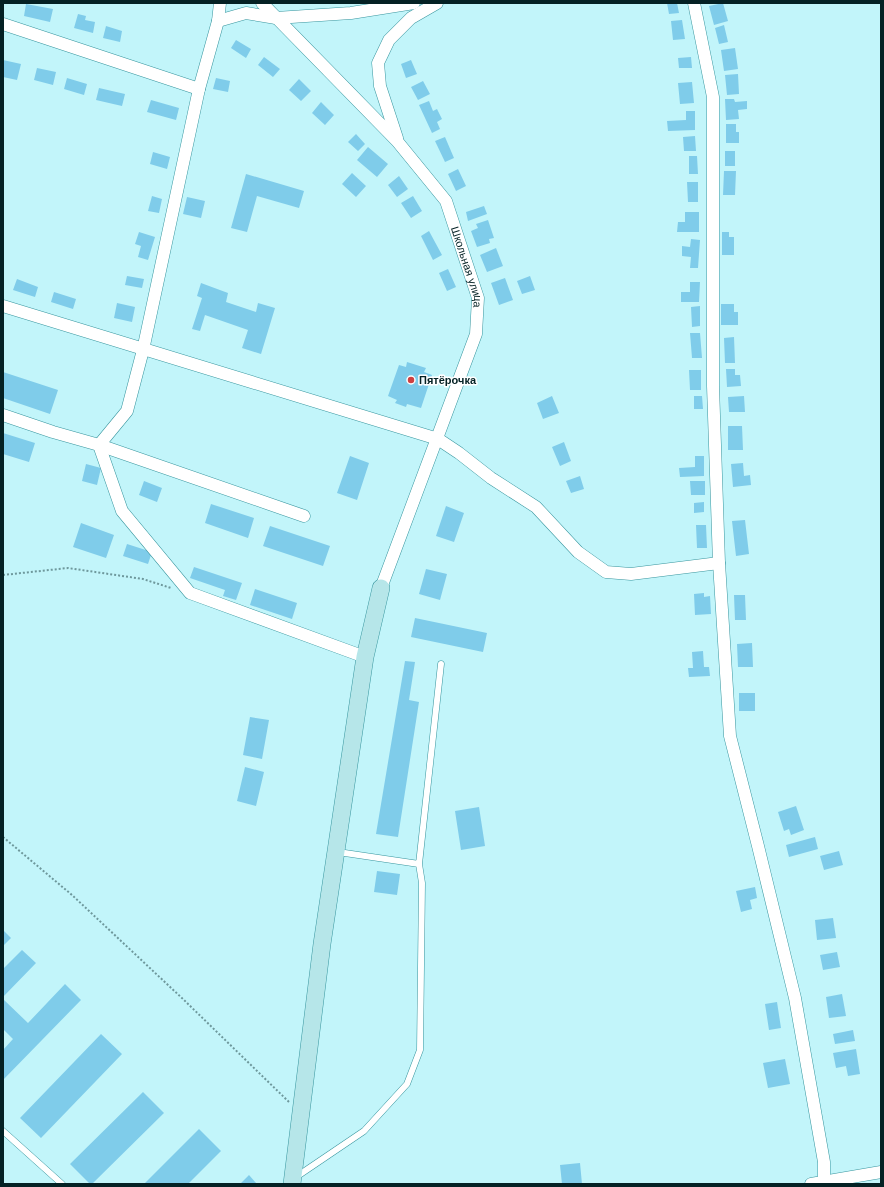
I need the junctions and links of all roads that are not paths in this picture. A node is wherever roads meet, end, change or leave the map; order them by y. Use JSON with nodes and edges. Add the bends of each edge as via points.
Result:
{"nodes":[{"id":1,"x":220,"y":3,"type":"edge"},
{"id":2,"x":262,"y":3,"type":"edge"},
{"id":3,"x":414,"y":3,"type":"edge"},
{"id":4,"x":437,"y":3,"type":"edge"},
{"id":5,"x":694,"y":3,"type":"edge"},
{"id":6,"x":276,"y":18,"type":"junction"},
{"id":7,"x":218,"y":21,"type":"junction"},
{"id":8,"x":3,"y":24,"type":"edge"},
{"id":9,"x":199,"y":89,"type":"junction"},
{"id":10,"x":398,"y":141,"type":"junction"},
{"id":11,"x":3,"y":306,"type":"edge"},
{"id":12,"x":143,"y":350,"type":"junction"},
{"id":13,"x":3,"y":415,"type":"edge"},
{"id":14,"x":438,"y":439,"type":"junction"},
{"id":15,"x":99,"y":445,"type":"junction"},
{"id":16,"x":304,"y":516,"type":"dead end"},
{"id":17,"x":719,"y":563,"type":"junction"},
{"id":18,"x":381,"y":588,"type":"joint"},
{"id":19,"x":365,"y":657,"type":"junction"},
{"id":20,"x":441,"y":664,"type":"dead end"},
{"id":21,"x":336,"y":852,"type":"junction"},
{"id":22,"x":419,"y":864,"type":"junction"},
{"id":23,"x":3,"y":1131,"type":"edge"},
{"id":24,"x":881,"y":1172,"type":"edge"},
{"id":25,"x":293,"y":1182,"type":"edge"},
{"id":26,"x":824,"y":1182,"type":"junction"},
{"id":27,"x":62,"y":1184,"type":"edge"},
{"id":28,"x":811,"y":1184,"type":"edge"}],
"edges":[{"from":1,"to":7,"type":"street"},
{"from":2,"to":6,"type":"street","name":"Школьная улица"},
{"from":3,"to":6,"type":"street","via":[[351,13]]},
{"from":4,"to":10,"type":"street","via":[[411,18],[394,34],[378,63],[380,86]]},
{"from":5,"to":17,"type":"street","via":[[713,97],[713,386]]},
{"from":6,"to":7,"type":"street","via":[[246,13]]},
{"from":6,"to":10,"type":"street","name":"Школьная улица"},
{"from":7,"to":9,"type":"street"},
{"from":8,"to":9,"type":"street"},
{"from":9,"to":12,"type":"street"},
{"from":10,"to":14,"type":"street","name":"Школьная улица","via":[[446,201],[478,298],[476,334]]},
{"from":11,"to":12,"type":"street"},
{"from":12,"to":14,"type":"street"},
{"from":12,"to":15,"type":"street","via":[[127,411]]},
{"from":13,"to":15,"type":"street"},
{"from":14,"to":17,"type":"street","via":[[536,507],[578,552],[606,572],[631,574]]},
{"from":14,"to":18,"type":"street","name":"Школьная улица"},
{"from":15,"to":16,"type":"street"},
{"from":15,"to":19,"type":"street","via":[[122,511],[190,593]]},
{"from":17,"to":26,"type":"street","via":[[730,736],[795,998],[824,1162]]},
{"from":18,"to":19,"type":"street"},
{"from":19,"to":21,"type":"street"},
{"from":20,"to":22,"type":"lane"},
{"from":21,"to":22,"type":"lane"},
{"from":21,"to":25,"type":"street"},
{"from":22,"to":25,"type":"lane","via":[[422,883],[420,1050],[407,1084],[364,1131]]},
{"from":23,"to":27,"type":"lane"},
{"from":24,"to":26,"type":"street"},
{"from":26,"to":28,"type":"street"}]}
